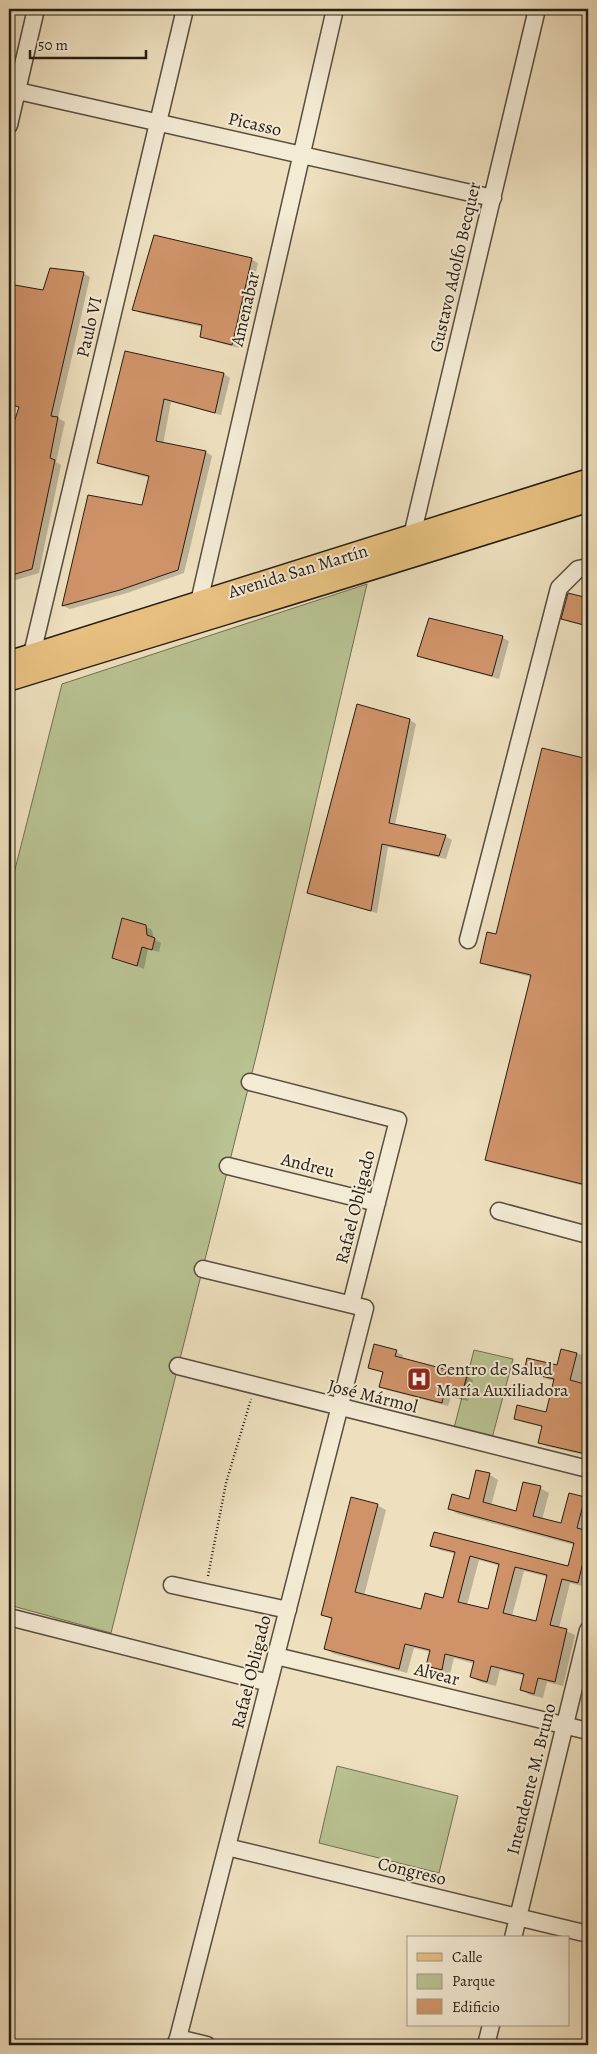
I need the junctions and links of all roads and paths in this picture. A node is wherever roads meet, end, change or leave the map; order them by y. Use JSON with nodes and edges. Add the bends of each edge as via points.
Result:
{"nodes":[{"id":1,"x":36,"y":9,"type":"edge"},
{"id":2,"x":185,"y":9,"type":"edge"},
{"id":3,"x":335,"y":9,"type":"edge"},
{"id":4,"x":537,"y":9,"type":"edge"},
{"id":5,"x":13,"y":90,"type":"edge"},
{"id":6,"x":157,"y":123,"type":"junction"},
{"id":7,"x":9,"y":126,"type":"edge"},
{"id":8,"x":300,"y":155,"type":"junction"},
{"id":9,"x":493,"y":198,"type":"junction"},
{"id":10,"x":588,"y":480,"type":"edge"},
{"id":11,"x":588,"y":501,"type":"edge"},
{"id":12,"x":410,"y":547,"type":"junction"},
{"id":13,"x":588,"y":567,"type":"edge"},
{"id":14,"x":200,"y":611,"type":"junction"},
{"id":15,"x":32,"y":654,"type":"junction"},
{"id":16,"x":9,"y":662,"type":"edge"},
{"id":17,"x":9,"y":680,"type":"edge"},
{"id":18,"x":468,"y":940,"type":"dead end"},
{"id":19,"x":250,"y":1082,"type":"dead end"},
{"id":20,"x":228,"y":1166,"type":"dead end"},
{"id":21,"x":377,"y":1203,"type":"junction"},
{"id":22,"x":499,"y":1211,"type":"dead end"},
{"id":23,"x":588,"y":1235,"type":"edge"},
{"id":24,"x":203,"y":1269,"type":"dead end"},
{"id":25,"x":358,"y":1306,"type":"junction"},
{"id":26,"x":178,"y":1366,"type":"dead end"},
{"id":27,"x":255,"y":1386,"type":"junction"},
{"id":28,"x":339,"y":1408,"type":"junction"},
{"id":29,"x":588,"y":1469,"type":"edge"},
{"id":30,"x":172,"y":1585,"type":"dead end"},
{"id":31,"x":205,"y":1592,"type":"junction"},
{"id":32,"x":288,"y":1610,"type":"junction"},
{"id":33,"x":9,"y":1617,"type":"edge"},
{"id":34,"x":588,"y":1630,"type":"edge"},
{"id":35,"x":276,"y":1656,"type":"junction"},
{"id":36,"x":269,"y":1683,"type":"junction"},
{"id":37,"x":565,"y":1726,"type":"junction"},
{"id":38,"x":588,"y":1732,"type":"edge"},
{"id":39,"x":227,"y":1847,"type":"junction"},
{"id":40,"x":518,"y":1917,"type":"junction"},
{"id":41,"x":588,"y":1934,"type":"edge"},
{"id":42,"x":513,"y":1936,"type":"edge"},
{"id":43,"x":491,"y":2026,"type":"edge"},
{"id":44,"x":177,"y":2042,"type":"edge"},
{"id":45,"x":207,"y":2045,"type":"edge"},
{"id":46,"x":486,"y":2045,"type":"edge"}],
"edges":[{"from":1,"to":5,"type":"street"},
{"from":2,"to":6,"type":"street","name":"Paulo VI"},
{"from":3,"to":8,"type":"street","name":"Amenabar"},
{"from":4,"to":9,"type":"street","name":"Gustavo Adolfo Becquer"},
{"from":5,"to":6,"type":"street","name":"Picasso"},
{"from":5,"to":7,"type":"street"},
{"from":6,"to":8,"type":"street","name":"Picasso"},
{"from":6,"to":15,"type":"street","name":"Paulo VI"},
{"from":8,"to":9,"type":"street","name":"Picasso"},
{"from":8,"to":14,"type":"street","name":"Amenabar"},
{"from":9,"to":12,"type":"street","name":"Gustavo Adolfo Becquer"},
{"from":10,"to":12,"type":"main road","name":"Avenida San Martín"},
{"from":11,"to":12,"type":"main road","name":"Avenida San Martín"},
{"from":12,"to":14,"type":"main road","name":"Avenida San Martín"},
{"from":13,"to":18,"type":"street","via":[[578,569],[560,588]]},
{"from":14,"to":15,"type":"main road","name":"Avenida San Martín"},
{"from":14,"to":17,"type":"main road","name":"Avenida San Martín"},
{"from":15,"to":16,"type":"main road","name":"Avenida San Martín"},
{"from":19,"to":21,"type":"street","name":"Rafael Obligado","via":[[398,1120]]},
{"from":20,"to":21,"type":"street","name":"Andreu"},
{"from":21,"to":25,"type":"street","name":"Rafael Obligado"},
{"from":22,"to":23,"type":"street"},
{"from":24,"to":25,"type":"street"},
{"from":25,"to":28,"type":"street","name":"Rafael Obligado"},
{"from":26,"to":27,"type":"street","name":"José Mármol"},
{"from":27,"to":28,"type":"street","name":"José Mármol"},
{"from":27,"to":31,"type":"path","via":[[226,1483]]},
{"from":28,"to":29,"type":"street","name":"José Mármol"},
{"from":28,"to":32,"type":"street","name":"Rafael Obligado"},
{"from":30,"to":31,"type":"street"},
{"from":31,"to":32,"type":"street"},
{"from":32,"to":35,"type":"street","name":"Rafael Obligado"},
{"from":33,"to":36,"type":"street"},
{"from":34,"to":37,"type":"street","name":"Intendente M. Bruno"},
{"from":35,"to":36,"type":"street","name":"Rafael Obligado"},
{"from":35,"to":37,"type":"street","name":"Alvear"},
{"from":36,"to":39,"type":"street","name":"Rafael Obligado"},
{"from":37,"to":38,"type":"street","name":"Alvear"},
{"from":37,"to":40,"type":"street","name":"Intendente M. Bruno"},
{"from":39,"to":40,"type":"street","name":"Congreso"},
{"from":39,"to":44,"type":"street","name":"Rafael Obligado"},
{"from":40,"to":41,"type":"street","name":"Congreso"},
{"from":40,"to":42,"type":"street","name":"Intendente M. Bruno"},
{"from":43,"to":46,"type":"street"},
{"from":44,"to":45,"type":"street"}]}
